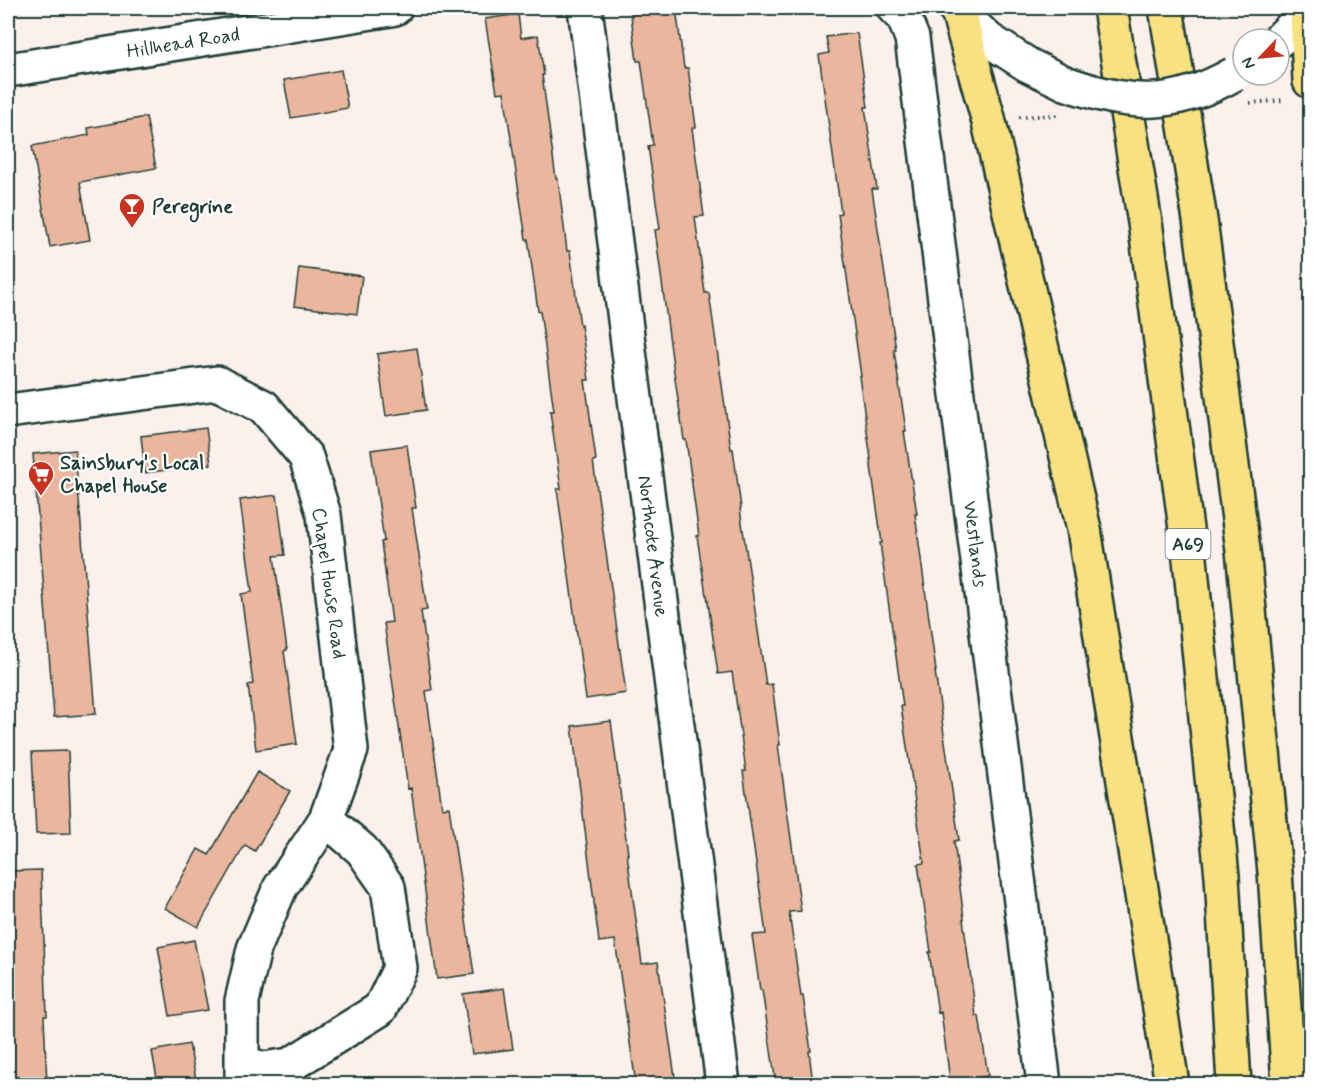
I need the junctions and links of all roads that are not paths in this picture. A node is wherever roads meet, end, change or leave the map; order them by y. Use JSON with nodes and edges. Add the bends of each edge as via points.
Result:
{"nodes":[{"id":1,"x":280,"y":8,"type":"edge"},
{"id":2,"x":394,"y":8,"type":"edge"},
{"id":3,"x":585,"y":8,"type":"edge"},
{"id":4,"x":894,"y":8,"type":"edge"},
{"id":5,"x":1110,"y":8,"type":"edge"},
{"id":6,"x":1166,"y":8,"type":"edge"},
{"id":7,"x":957,"y":9,"type":"edge"},
{"id":8,"x":1309,"y":11,"type":"edge"},
{"id":9,"x":1291,"y":28,"type":"edge"},
{"id":10,"x":8,"y":52,"type":"edge"},
{"id":11,"x":8,"y":70,"type":"edge"},
{"id":12,"x":1231,"y":83,"type":"edge"},
{"id":13,"x":1299,"y":90,"type":"edge"},
{"id":14,"x":8,"y":411,"type":"edge"},
{"id":15,"x":326,"y":819,"type":"junction"},
{"id":16,"x":242,"y":1074,"type":"edge"},
{"id":17,"x":723,"y":1084,"type":"edge"},
{"id":18,"x":1044,"y":1084,"type":"edge"},
{"id":19,"x":1172,"y":1084,"type":"edge"},
{"id":20,"x":1234,"y":1084,"type":"edge"},
{"id":21,"x":1289,"y":1084,"type":"edge"}],
"edges":[{"from":1,"to":10,"type":"street","name":"Hillhead Road"},
{"from":2,"to":11,"type":"street","name":"Hillhead Road"},
{"from":3,"to":17,"type":"street","name":"Northcote Avenue"},
{"from":4,"to":18,"type":"street","name":"Westlands","via":[[904,18],[912,38]]},
{"from":5,"to":20,"type":"highway","number":"A69","via":[[1146,229],[1190,558],[1222,876]]},
{"from":6,"to":21,"type":"highway","via":[[1200,220],[1243,550],[1275,872]]},
{"from":7,"to":12,"type":"street","bridge":true,"via":[[989,40],[1028,65],[1092,93],[1144,102]]},
{"from":7,"to":19,"type":"highway","via":[[988,118],[1084,529]]},
{"from":8,"to":9,"type":"street"},
{"from":8,"to":13,"type":"highway"},
{"from":14,"to":15,"type":"street","name":"Chapel House Road","via":[[217,383],[264,407],[306,457],[324,515],[351,750]]},
{"from":15,"to":16,"type":"street","name":"Chapel House Road","via":[[280,888],[254,949],[242,1001]]},
{"from":15,"to":16,"type":"street","name":"Chapel House Road","via":[[363,850],[388,887],[400,969],[380,1009],[290,1065]]}]}
